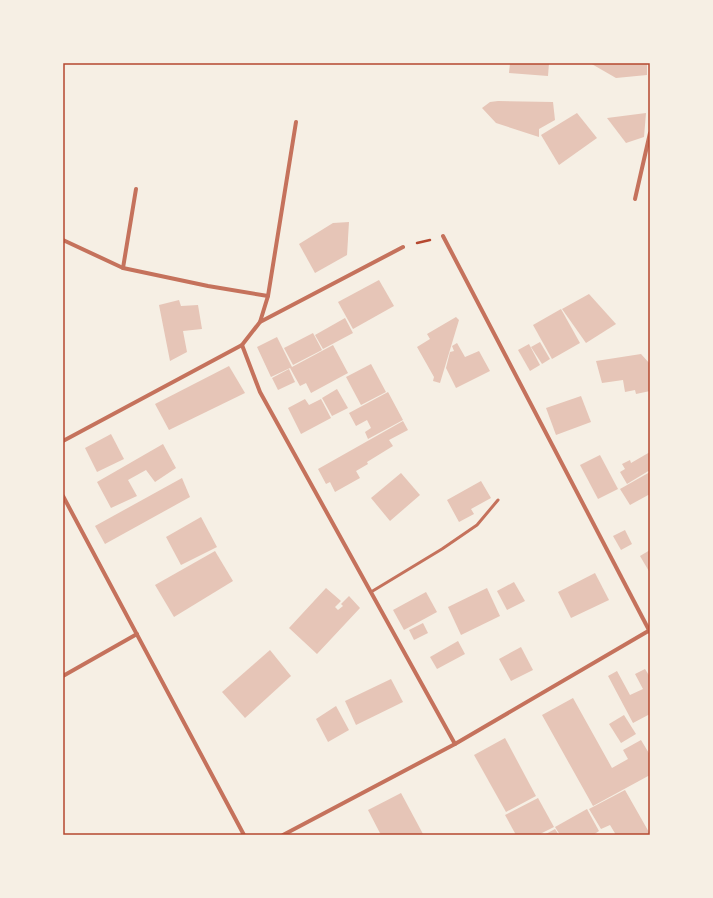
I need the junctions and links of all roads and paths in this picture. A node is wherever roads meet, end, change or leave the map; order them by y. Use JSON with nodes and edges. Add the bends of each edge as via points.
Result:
{"nodes":[{"id":1,"x":296,"y":122,"type":"dead end"},
{"id":2,"x":650,"y":132,"type":"edge"},
{"id":3,"x":136,"y":189,"type":"dead end"},
{"id":4,"x":635,"y":199,"type":"dead end"},
{"id":5,"x":443,"y":236,"type":"joint"},
{"id":6,"x":63,"y":240,"type":"edge"},
{"id":7,"x":403,"y":247,"type":"joint"},
{"id":8,"x":123,"y":268,"type":"junction"},
{"id":9,"x":268,"y":296,"type":"junction"},
{"id":10,"x":260,"y":322,"type":"junction"},
{"id":11,"x":242,"y":345,"type":"junction"},
{"id":12,"x":63,"y":441,"type":"edge"},
{"id":13,"x":63,"y":496,"type":"edge"},
{"id":14,"x":498,"y":500,"type":"dead end"},
{"id":15,"x":371,"y":592,"type":"junction"},
{"id":16,"x":650,"y":631,"type":"edge"},
{"id":17,"x":137,"y":634,"type":"junction"},
{"id":18,"x":63,"y":676,"type":"edge"},
{"id":19,"x":455,"y":744,"type":"junction"},
{"id":20,"x":244,"y":835,"type":"edge"},
{"id":21,"x":284,"y":835,"type":"edge"}],
"edges":[{"from":1,"to":9,"type":"street"},
{"from":2,"to":4,"type":"street"},
{"from":3,"to":8,"type":"street"},
{"from":5,"to":7,"type":"path"},
{"from":5,"to":16,"type":"street"},
{"from":6,"to":8,"type":"street"},
{"from":7,"to":10,"type":"street"},
{"from":8,"to":9,"type":"street"},
{"from":9,"to":10,"type":"street"},
{"from":10,"to":11,"type":"street"},
{"from":11,"to":12,"type":"street"},
{"from":11,"to":15,"type":"street","via":[[260,392]]},
{"from":13,"to":17,"type":"street"},
{"from":14,"to":15,"type":"lane","via":[[477,525],[391,582]]},
{"from":15,"to":19,"type":"street"},
{"from":16,"to":19,"type":"street"},
{"from":17,"to":18,"type":"street"},
{"from":17,"to":20,"type":"street"},
{"from":19,"to":21,"type":"street"}]}
